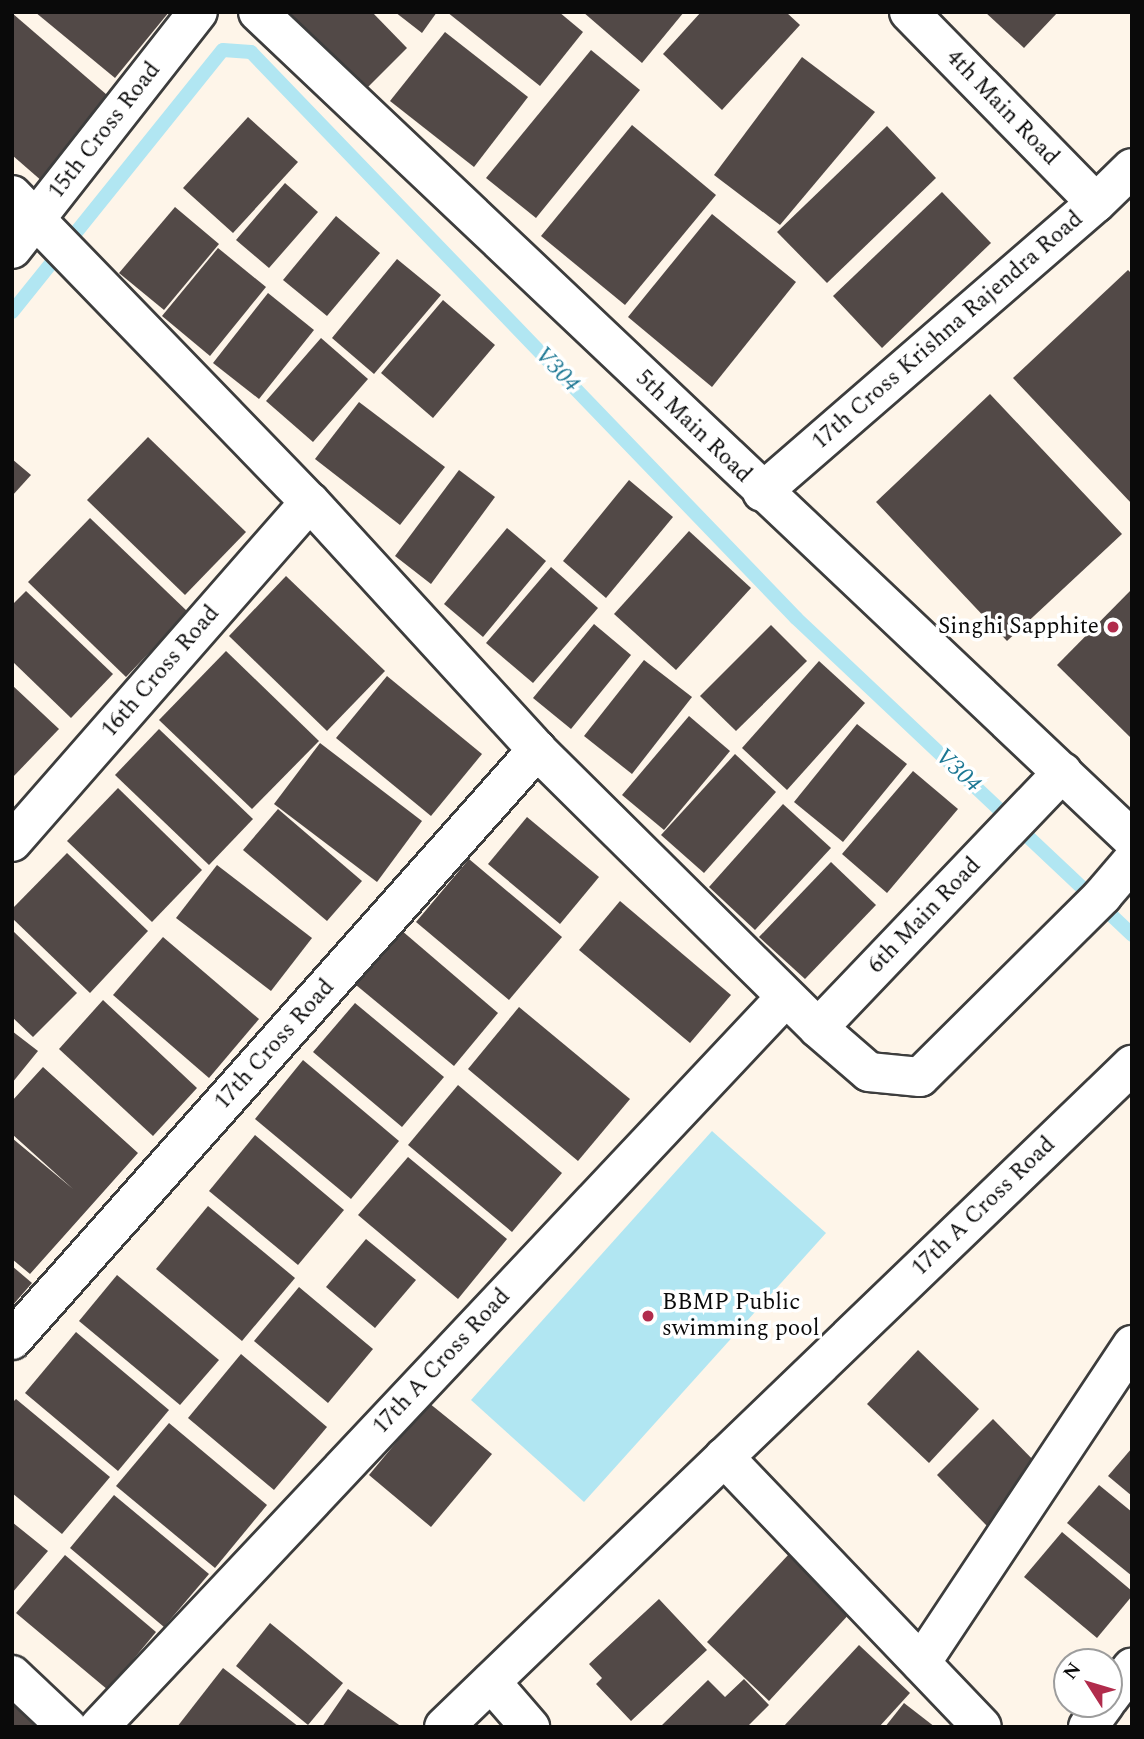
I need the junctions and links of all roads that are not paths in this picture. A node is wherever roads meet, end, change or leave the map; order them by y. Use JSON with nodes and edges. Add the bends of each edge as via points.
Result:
{"nodes":[{"id":1,"x":198,"y":12,"type":"edge"},
{"id":2,"x":258,"y":12,"type":"edge"},
{"id":3,"x":909,"y":12,"type":"edge"},
{"id":4,"x":1132,"y":168,"type":"edge"},
{"id":5,"x":1096,"y":203,"type":"junction"},
{"id":6,"x":24,"y":207,"type":"edge"},
{"id":7,"x":12,"y":249,"type":"edge"},
{"id":8,"x":762,"y":492,"type":"junction"},
{"id":9,"x":310,"y":502,"type":"junction"},
{"id":10,"x":537,"y":750,"type":"junction"},
{"id":11,"x":1063,"y":772,"type":"junction"},
{"id":12,"x":1132,"y":839,"type":"edge"},
{"id":13,"x":12,"y":842,"type":"edge"},
{"id":14,"x":1132,"y":861,"type":"edge"},
{"id":15,"x":785,"y":998,"type":"junction"},
{"id":16,"x":818,"y":1028,"type":"junction"},
{"id":17,"x":1132,"y":1065,"type":"edge"},
{"id":18,"x":12,"y":1340,"type":"edge"},
{"id":19,"x":1132,"y":1345,"type":"edge"},
{"id":20,"x":724,"y":1457,"type":"junction"},
{"id":21,"x":921,"y":1663,"type":"junction"},
{"id":22,"x":12,"y":1675,"type":"edge"},
{"id":23,"x":491,"y":1682,"type":"junction"},
{"id":24,"x":66,"y":1727,"type":"edge"},
{"id":25,"x":99,"y":1727,"type":"edge"},
{"id":26,"x":443,"y":1727,"type":"edge"},
{"id":27,"x":530,"y":1727,"type":"edge"},
{"id":28,"x":982,"y":1727,"type":"edge"}],
"edges":[{"from":1,"to":6,"type":"street","name":"15th Cross Road"},
{"from":2,"to":8,"type":"street","name":"5th Main Road"},
{"from":3,"to":5,"type":"street","name":"4th Main Road"},
{"from":4,"to":5,"type":"street","name":"17th Cross Krishna Rajendra Road"},
{"from":5,"to":8,"type":"street","name":"17th Cross Krishna Rajendra Road"},
{"from":6,"to":7,"type":"street","name":"15th Cross Road"},
{"from":6,"to":9,"type":"street"},
{"from":8,"to":11,"type":"street","name":"5th Main Road"},
{"from":9,"to":10,"type":"street"},
{"from":9,"to":13,"type":"street","name":"16th Cross Road"},
{"from":10,"to":15,"type":"street"},
{"from":10,"to":18,"type":"street","name":"17th Cross Road"},
{"from":11,"to":12,"type":"street","name":"5th Main Road"},
{"from":11,"to":16,"type":"street","name":"6th Main Road"},
{"from":14,"to":16,"type":"street","via":[[920,1077],[869,1072]]},
{"from":15,"to":16,"type":"street"},
{"from":15,"to":25,"type":"street","name":"17th A Cross Road"},
{"from":17,"to":20,"type":"street","name":"17th A Cross Road"},
{"from":19,"to":21,"type":"street"},
{"from":20,"to":21,"type":"street"},
{"from":20,"to":23,"type":"street","name":"17th A Cross Road"},
{"from":21,"to":28,"type":"street"},
{"from":22,"to":24,"type":"street"},
{"from":23,"to":26,"type":"street","name":"17th A Cross Road"},
{"from":23,"to":27,"type":"street"}]}
